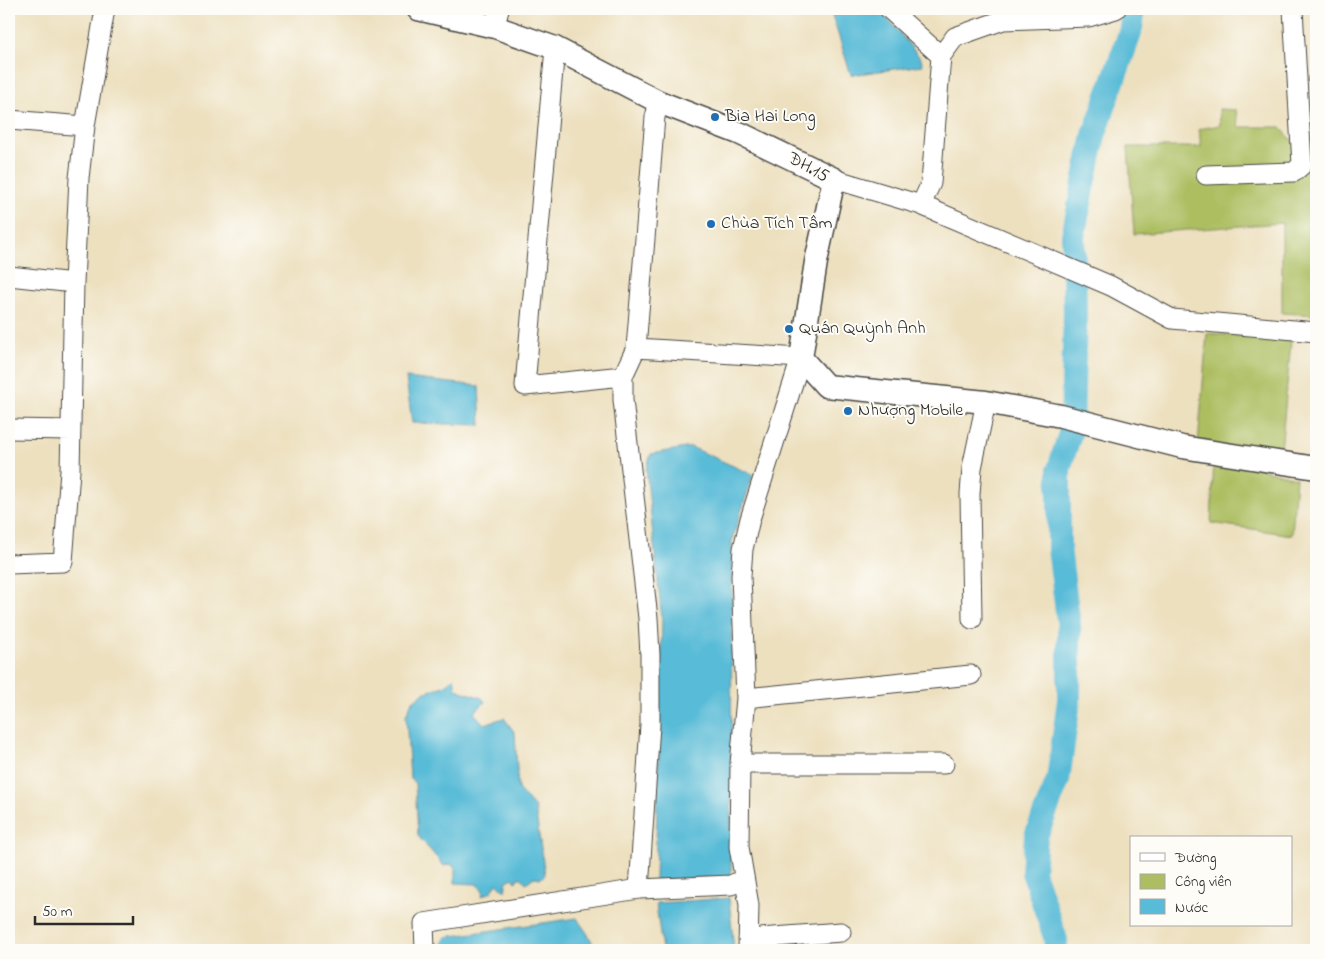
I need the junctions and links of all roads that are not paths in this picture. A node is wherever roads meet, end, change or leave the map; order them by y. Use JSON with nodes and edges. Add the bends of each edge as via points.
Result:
{"nodes":[{"id":1,"x":105,"y":9,"type":"edge"},
{"id":2,"x":418,"y":9,"type":"edge"},
{"id":3,"x":889,"y":9,"type":"edge"},
{"id":4,"x":1113,"y":9,"type":"edge"},
{"id":5,"x":1293,"y":9,"type":"edge"},
{"id":6,"x":497,"y":18,"type":"edge"},
{"id":7,"x":555,"y":48,"type":"junction"},
{"id":8,"x":941,"y":56,"type":"junction"},
{"id":9,"x":659,"y":102,"type":"junction"},
{"id":10,"x":9,"y":120,"type":"edge"},
{"id":11,"x":85,"y":126,"type":"junction"},
{"id":12,"x":1206,"y":175,"type":"dead end"},
{"id":13,"x":834,"y":179,"type":"junction"},
{"id":14,"x":921,"y":205,"type":"junction"},
{"id":15,"x":9,"y":276,"type":"edge"},
{"id":16,"x":74,"y":283,"type":"junction"},
{"id":17,"x":1316,"y":332,"type":"edge"},
{"id":18,"x":636,"y":348,"type":"junction"},
{"id":19,"x":801,"y":358,"type":"junction"},
{"id":20,"x":623,"y":376,"type":"junction"},
{"id":21,"x":826,"y":386,"type":"junction"},
{"id":22,"x":792,"y":387,"type":"junction"},
{"id":23,"x":986,"y":402,"type":"junction"},
{"id":24,"x":9,"y":429,"type":"edge"},
{"id":25,"x":70,"y":430,"type":"junction"},
{"id":26,"x":1316,"y":468,"type":"edge"},
{"id":27,"x":9,"y":564,"type":"edge"},
{"id":28,"x":972,"y":619,"type":"dead end"},
{"id":29,"x":971,"y":675,"type":"dead end"},
{"id":30,"x":746,"y":698,"type":"junction"},
{"id":31,"x":740,"y":764,"type":"junction"},
{"id":32,"x":944,"y":764,"type":"dead end"},
{"id":33,"x":738,"y":882,"type":"junction"},
{"id":34,"x":648,"y":890,"type":"junction"},
{"id":35,"x":841,"y":932,"type":"dead end"},
{"id":36,"x":748,"y":945,"type":"edge"},
{"id":37,"x":425,"y":950,"type":"edge"}],
"edges":[{"from":1,"to":11,"type":"street"},
{"from":2,"to":6,"type":"main road","name":"ĐH.15","number":"ĐH.15"},
{"from":3,"to":8,"type":"street"},
{"from":4,"to":8,"type":"street","via":[[1089,17],[1003,20],[955,37]]},
{"from":5,"to":12,"type":"street","via":[[1302,165],[1294,172]]},
{"from":6,"to":7,"type":"main road","name":"ĐH.15","number":"ĐH.15"},
{"from":7,"to":9,"type":"main road","name":"ĐH.15","number":"ĐH.15"},
{"from":7,"to":20,"type":"street","via":[[525,386]]},
{"from":8,"to":14,"type":"street","via":[[931,183]]},
{"from":9,"to":13,"type":"main road","name":"ĐH.15","number":"ĐH.15","via":[[739,133]]},
{"from":9,"to":18,"type":"street","via":[[655,117]]},
{"from":10,"to":11,"type":"street"},
{"from":11,"to":16,"type":"street"},
{"from":13,"to":14,"type":"street"},
{"from":13,"to":19,"type":"main road","name":"ĐH.15","number":"ĐH.15","via":[[816,262]]},
{"from":14,"to":17,"type":"street","via":[[1111,286],[1172,319]]},
{"from":15,"to":16,"type":"street"},
{"from":16,"to":25,"type":"street"},
{"from":18,"to":19,"type":"street"},
{"from":18,"to":20,"type":"street"},
{"from":19,"to":21,"type":"main road"},
{"from":19,"to":22,"type":"street"},
{"from":20,"to":34,"type":"street","via":[[624,419],[650,655]]},
{"from":21,"to":22,"type":"street"},
{"from":21,"to":23,"type":"main road"},
{"from":22,"to":30,"type":"street","via":[[743,550],[741,576]]},
{"from":23,"to":26,"type":"main road","via":[[1061,416],[1182,447]]},
{"from":23,"to":28,"type":"street","via":[[970,494]]},
{"from":24,"to":25,"type":"street"},
{"from":25,"to":27,"type":"street","via":[[63,562]]},
{"from":29,"to":30,"type":"street"},
{"from":30,"to":31,"type":"street"},
{"from":31,"to":32,"type":"street"},
{"from":31,"to":33,"type":"street"},
{"from":33,"to":34,"type":"street"},
{"from":33,"to":36,"type":"street","via":[[748,905]]},
{"from":34,"to":37,"type":"street","via":[[424,923]]},
{"from":35,"to":36,"type":"street"}]}
